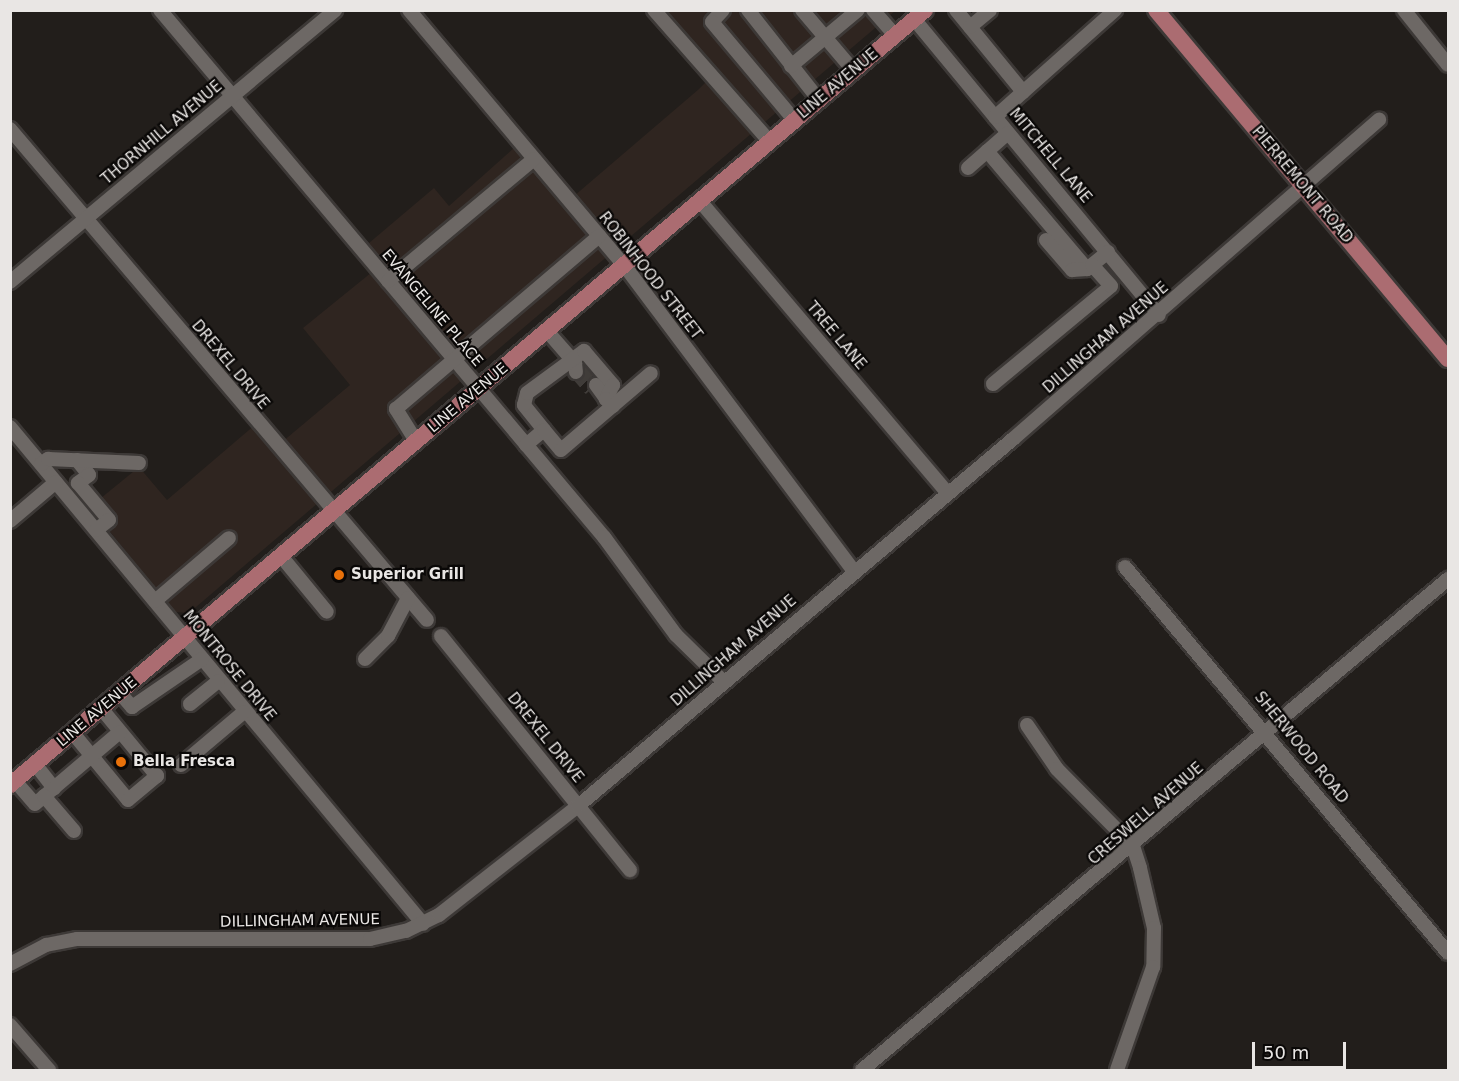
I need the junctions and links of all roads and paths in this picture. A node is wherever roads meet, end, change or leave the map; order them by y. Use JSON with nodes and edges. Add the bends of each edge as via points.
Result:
{"nodes":[{"id":1,"x":160,"y":10,"type":"edge"},
{"id":2,"x":335,"y":10,"type":"edge"},
{"id":3,"x":409,"y":10,"type":"edge"},
{"id":4,"x":654,"y":10,"type":"edge"},
{"id":5,"x":723,"y":10,"type":"edge"},
{"id":6,"x":748,"y":10,"type":"edge"},
{"id":7,"x":802,"y":10,"type":"edge"},
{"id":8,"x":858,"y":10,"type":"edge"},
{"id":9,"x":873,"y":10,"type":"edge"},
{"id":10,"x":956,"y":10,"type":"edge"},
{"id":11,"x":990,"y":10,"type":"edge"},
{"id":12,"x":1156,"y":10,"type":"edge"},
{"id":13,"x":1404,"y":10,"type":"edge"},
{"id":14,"x":1108,"y":13,"type":"edge"},
{"id":15,"x":919,"y":15,"type":"edge"},
{"id":16,"x":970,"y":27,"type":"junction"},
{"id":17,"x":895,"y":35,"type":"junction"},
{"id":18,"x":825,"y":38,"type":"junction"},
{"id":19,"x":1449,"y":65,"type":"edge"},
{"id":20,"x":791,"y":66,"type":"junction"},
{"id":21,"x":854,"y":71,"type":"junction"},
{"id":22,"x":1023,"y":92,"type":"junction"},
{"id":23,"x":232,"y":96,"type":"junction"},
{"id":24,"x":819,"y":100,"type":"junction"},
{"id":25,"x":995,"y":117,"type":"junction"},
{"id":26,"x":1379,"y":120,"type":"dead end"},
{"id":27,"x":795,"y":121,"type":"junction"},
{"id":28,"x":10,"y":129,"type":"edge"},
{"id":29,"x":1008,"y":133,"type":"junction"},
{"id":30,"x":770,"y":142,"type":"junction"},
{"id":31,"x":987,"y":151,"type":"junction"},
{"id":32,"x":534,"y":159,"type":"junction"},
{"id":33,"x":968,"y":168,"type":"dead end"},
{"id":34,"x":1304,"y":187,"type":"junction"},
{"id":35,"x":700,"y":201,"type":"junction"},
{"id":36,"x":86,"y":219,"type":"junction"},
{"id":37,"x":1045,"y":229,"type":"junction"},
{"id":38,"x":599,"y":236,"type":"junction"},
{"id":39,"x":1108,"y":252,"type":"junction"},
{"id":40,"x":624,"y":266,"type":"junction"},
{"id":41,"x":1090,"y":267,"type":"junction"},
{"id":42,"x":1126,"y":274,"type":"junction"},
{"id":43,"x":388,"y":281,"type":"junction"},
{"id":44,"x":10,"y":282,"type":"edge"},
{"id":45,"x":1111,"y":286,"type":"junction"},
{"id":46,"x":1159,"y":315,"type":"junction"},
{"id":47,"x":547,"y":330,"type":"junction"},
{"id":48,"x":1449,"y":359,"type":"edge"},
{"id":49,"x":455,"y":360,"type":"junction"},
{"id":50,"x":577,"y":365,"type":"junction"},
{"id":51,"x":651,"y":373,"type":"dead end"},
{"id":52,"x":993,"y":384,"type":"dead end"},
{"id":53,"x":479,"y":388,"type":"junction"},
{"id":54,"x":601,"y":393,"type":"junction"},
{"id":55,"x":10,"y":428,"type":"edge"},
{"id":56,"x":544,"y":430,"type":"junction"},
{"id":57,"x":416,"y":441,"type":"junction"},
{"id":58,"x":526,"y":445,"type":"junction"},
{"id":59,"x":77,"y":460,"type":"junction"},
{"id":60,"x":41,"y":464,"type":"junction"},
{"id":61,"x":139,"y":464,"type":"dead end"},
{"id":62,"x":56,"y":482,"type":"junction"},
{"id":63,"x":947,"y":492,"type":"junction"},
{"id":64,"x":333,"y":512,"type":"junction"},
{"id":65,"x":10,"y":521,"type":"edge"},
{"id":66,"x":96,"y":530,"type":"junction"},
{"id":67,"x":229,"y":538,"type":"dead end"},
{"id":68,"x":281,"y":556,"type":"junction"},
{"id":69,"x":1125,"y":567,"type":"dead end"},
{"id":70,"x":854,"y":571,"type":"junction"},
{"id":71,"x":1449,"y":579,"type":"edge"},
{"id":72,"x":408,"y":598,"type":"junction"},
{"id":73,"x":154,"y":601,"type":"junction"},
{"id":74,"x":327,"y":612,"type":"dead end"},
{"id":75,"x":427,"y":620,"type":"dead end"},
{"id":76,"x":441,"y":636,"type":"dead end"},
{"id":77,"x":184,"y":637,"type":"junction"},
{"id":78,"x":202,"y":659,"type":"junction"},
{"id":79,"x":365,"y":659,"type":"dead end"},
{"id":80,"x":218,"y":681,"type":"junction"},
{"id":81,"x":724,"y":682,"type":"junction"},
{"id":82,"x":119,"y":692,"type":"junction"},
{"id":83,"x":190,"y":704,"type":"dead end"},
{"id":84,"x":101,"y":708,"type":"junction"},
{"id":85,"x":244,"y":712,"type":"junction"},
{"id":86,"x":1027,"y":725,"type":"dead end"},
{"id":87,"x":72,"y":732,"type":"junction"},
{"id":88,"x":120,"y":732,"type":"junction"},
{"id":89,"x":1268,"y":732,"type":"junction"},
{"id":90,"x":92,"y":756,"type":"junction"},
{"id":91,"x":35,"y":764,"type":"junction"},
{"id":92,"x":181,"y":765,"type":"dead end"},
{"id":93,"x":13,"y":783,"type":"edge"},
{"id":94,"x":49,"y":792,"type":"junction"},
{"id":95,"x":578,"y":806,"type":"junction"},
{"id":96,"x":74,"y":831,"type":"dead end"},
{"id":97,"x":1133,"y":846,"type":"junction"},
{"id":98,"x":630,"y":870,"type":"dead end"},
{"id":99,"x":423,"y":924,"type":"junction"},
{"id":100,"x":1449,"y":953,"type":"edge"},
{"id":101,"x":10,"y":964,"type":"edge"},
{"id":102,"x":10,"y":1025,"type":"edge"},
{"id":103,"x":49,"y":1071,"type":"edge"},
{"id":104,"x":862,"y":1071,"type":"edge"},
{"id":105,"x":1117,"y":1071,"type":"edge"}],
"edges":[{"from":1,"to":23,"type":"street","name":"EVANGELINE PLACE"},
{"from":2,"to":23,"type":"street","name":"THORNHILL AVENUE"},
{"from":3,"to":32,"type":"street","name":"ROBINHOOD STREET"},
{"from":4,"to":30,"type":"street"},
{"from":5,"to":27,"type":"street","via":[[712,22]]},
{"from":6,"to":20,"type":"street"},
{"from":7,"to":18,"type":"street"},
{"from":8,"to":18,"type":"street"},
{"from":9,"to":17,"type":"street"},
{"from":10,"to":16,"type":"street"},
{"from":11,"to":16,"type":"street"},
{"from":12,"to":34,"type":"main road","name":"PIERREMONT ROAD"},
{"from":13,"to":19,"type":"street"},
{"from":14,"to":22,"type":"street"},
{"from":15,"to":17,"type":"main road","name":"LINE AVENUE"},
{"from":15,"to":25,"type":"street","name":"MITCHELL LANE"},
{"from":16,"to":22,"type":"street"},
{"from":17,"to":21,"type":"main road","name":"LINE AVENUE"},
{"from":18,"to":20,"type":"street"},
{"from":18,"to":21,"type":"street"},
{"from":20,"to":24,"type":"street"},
{"from":21,"to":24,"type":"main road","name":"LINE AVENUE"},
{"from":22,"to":25,"type":"street"},
{"from":23,"to":36,"type":"street","name":"THORNHILL AVENUE"},
{"from":23,"to":43,"type":"street","name":"EVANGELINE PLACE"},
{"from":24,"to":27,"type":"main road","name":"LINE AVENUE"},
{"from":25,"to":29,"type":"street","name":"MITCHELL LANE"},
{"from":26,"to":34,"type":"street","name":"DILLINGHAM AVENUE"},
{"from":27,"to":30,"type":"main road","name":"LINE AVENUE"},
{"from":28,"to":36,"type":"street","name":"DREXEL DRIVE"},
{"from":29,"to":31,"type":"street"},
{"from":29,"to":39,"type":"street","name":"MITCHELL LANE"},
{"from":30,"to":35,"type":"main road","name":"LINE AVENUE"},
{"from":31,"to":33,"type":"street"},
{"from":31,"to":37,"type":"street"},
{"from":32,"to":38,"type":"street","name":"ROBINHOOD STREET"},
{"from":32,"to":43,"type":"street"},
{"from":34,"to":46,"type":"street","name":"DILLINGHAM AVENUE"},
{"from":34,"to":48,"type":"main road","name":"PIERREMONT ROAD"},
{"from":35,"to":40,"type":"main road","name":"LINE AVENUE"},
{"from":35,"to":63,"type":"street","name":"TREE LANE"},
{"from":36,"to":44,"type":"street","name":"THORNHILL AVENUE"},
{"from":36,"to":64,"type":"street","name":"DREXEL DRIVE"},
{"from":37,"to":41,"type":"street"},
{"from":37,"to":41,"type":"street","via":[[1072,270]]},
{"from":38,"to":40,"type":"street","name":"ROBINHOOD STREET"},
{"from":38,"to":49,"type":"street"},
{"from":39,"to":41,"type":"street"},
{"from":39,"to":42,"type":"street","name":"MITCHELL LANE"},
{"from":40,"to":47,"type":"main road","name":"LINE AVENUE"},
{"from":40,"to":70,"type":"street","name":"ROBINHOOD STREET"},
{"from":41,"to":45,"type":"street"},
{"from":42,"to":45,"type":"street"},
{"from":42,"to":46,"type":"street","name":"MITCHELL LANE"},
{"from":43,"to":49,"type":"street","name":"EVANGELINE PLACE"},
{"from":45,"to":52,"type":"street"},
{"from":46,"to":63,"type":"street","name":"DILLINGHAM AVENUE"},
{"from":47,"to":50,"type":"street"},
{"from":47,"to":53,"type":"main road","name":"LINE AVENUE"},
{"from":49,"to":53,"type":"street","name":"EVANGELINE PLACE"},
{"from":49,"to":57,"type":"street","via":[[396,409]]},
{"from":50,"to":54,"type":"street","via":[[584,351],[613,385]]},
{"from":50,"to":56,"type":"street","via":[[527,393],[524,405]]},
{"from":51,"to":54,"type":"street"},
{"from":53,"to":57,"type":"main road","name":"LINE AVENUE"},
{"from":53,"to":58,"type":"street","name":"EVANGELINE PLACE"},
{"from":54,"to":56,"type":"street","via":[[561,450]]},
{"from":55,"to":60,"type":"street","name":"MONTROSE DRIVE"},
{"from":56,"to":58,"type":"street"},
{"from":57,"to":64,"type":"main road","name":"LINE AVENUE"},
{"from":58,"to":81,"type":"street","name":"EVANGELINE PLACE","via":[[629,568],[676,635]]},
{"from":59,"to":60,"type":"street","via":[[48,459]]},
{"from":59,"to":61,"type":"street"},
{"from":59,"to":66,"type":"street","via":[[89,474],[78,483],[109,520]]},
{"from":60,"to":62,"type":"street","name":"MONTROSE DRIVE"},
{"from":62,"to":65,"type":"street"},
{"from":62,"to":66,"type":"street","name":"MONTROSE DRIVE"},
{"from":63,"to":70,"type":"street","name":"DILLINGHAM AVENUE"},
{"from":64,"to":68,"type":"main road","name":"LINE AVENUE"},
{"from":64,"to":72,"type":"street","name":"DREXEL DRIVE"},
{"from":66,"to":73,"type":"street","name":"MONTROSE DRIVE"},
{"from":67,"to":73,"type":"street"},
{"from":68,"to":74,"type":"street"},
{"from":68,"to":77,"type":"main road","name":"LINE AVENUE"},
{"from":69,"to":89,"type":"street","name":"SHERWOOD ROAD"},
{"from":70,"to":81,"type":"street","name":"DILLINGHAM AVENUE"},
{"from":71,"to":89,"type":"street","name":"CRESWELL AVENUE"},
{"from":72,"to":75,"type":"street","name":"DREXEL DRIVE"},
{"from":72,"to":79,"type":"street","via":[[388,636]]},
{"from":73,"to":77,"type":"street","name":"MONTROSE DRIVE"},
{"from":76,"to":95,"type":"street","name":"DREXEL DRIVE"},
{"from":77,"to":78,"type":"street","name":"MONTROSE DRIVE"},
{"from":77,"to":82,"type":"main road","name":"LINE AVENUE"},
{"from":78,"to":80,"type":"street","name":"MONTROSE DRIVE"},
{"from":78,"to":82,"type":"street","via":[[132,707]]},
{"from":80,"to":83,"type":"street"},
{"from":80,"to":85,"type":"street","name":"MONTROSE DRIVE"},
{"from":81,"to":95,"type":"street","name":"DILLINGHAM AVENUE"},
{"from":82,"to":84,"type":"main road","name":"LINE AVENUE"},
{"from":84,"to":87,"type":"main road","name":"LINE AVENUE"},
{"from":84,"to":88,"type":"street"},
{"from":85,"to":92,"type":"street"},
{"from":85,"to":99,"type":"street","name":"MONTROSE DRIVE"},
{"from":86,"to":97,"type":"street","via":[[1057,769]]},
{"from":87,"to":90,"type":"street"},
{"from":87,"to":91,"type":"main road","name":"LINE AVENUE"},
{"from":88,"to":90,"type":"street"},
{"from":88,"to":90,"type":"street","via":[[157,776],[128,800]]},
{"from":89,"to":97,"type":"street","name":"CRESWELL AVENUE"},
{"from":89,"to":100,"type":"street","name":"SHERWOOD ROAD"},
{"from":90,"to":94,"type":"street"},
{"from":91,"to":93,"type":"main road","name":"LINE AVENUE"},
{"from":91,"to":94,"type":"street"},
{"from":93,"to":94,"type":"street","via":[[35,804]]},
{"from":94,"to":96,"type":"street"},
{"from":95,"to":98,"type":"street","name":"DREXEL DRIVE"},
{"from":95,"to":99,"type":"street","name":"DILLINGHAM AVENUE"},
{"from":97,"to":104,"type":"street","name":"CRESWELL AVENUE"},
{"from":97,"to":105,"type":"street","via":[[1155,941],[1149,982]]},
{"from":99,"to":101,"type":"street","name":"DILLINGHAM AVENUE","via":[[370,939],[77,939],[46,945]]},
{"from":102,"to":103,"type":"street"}]}
